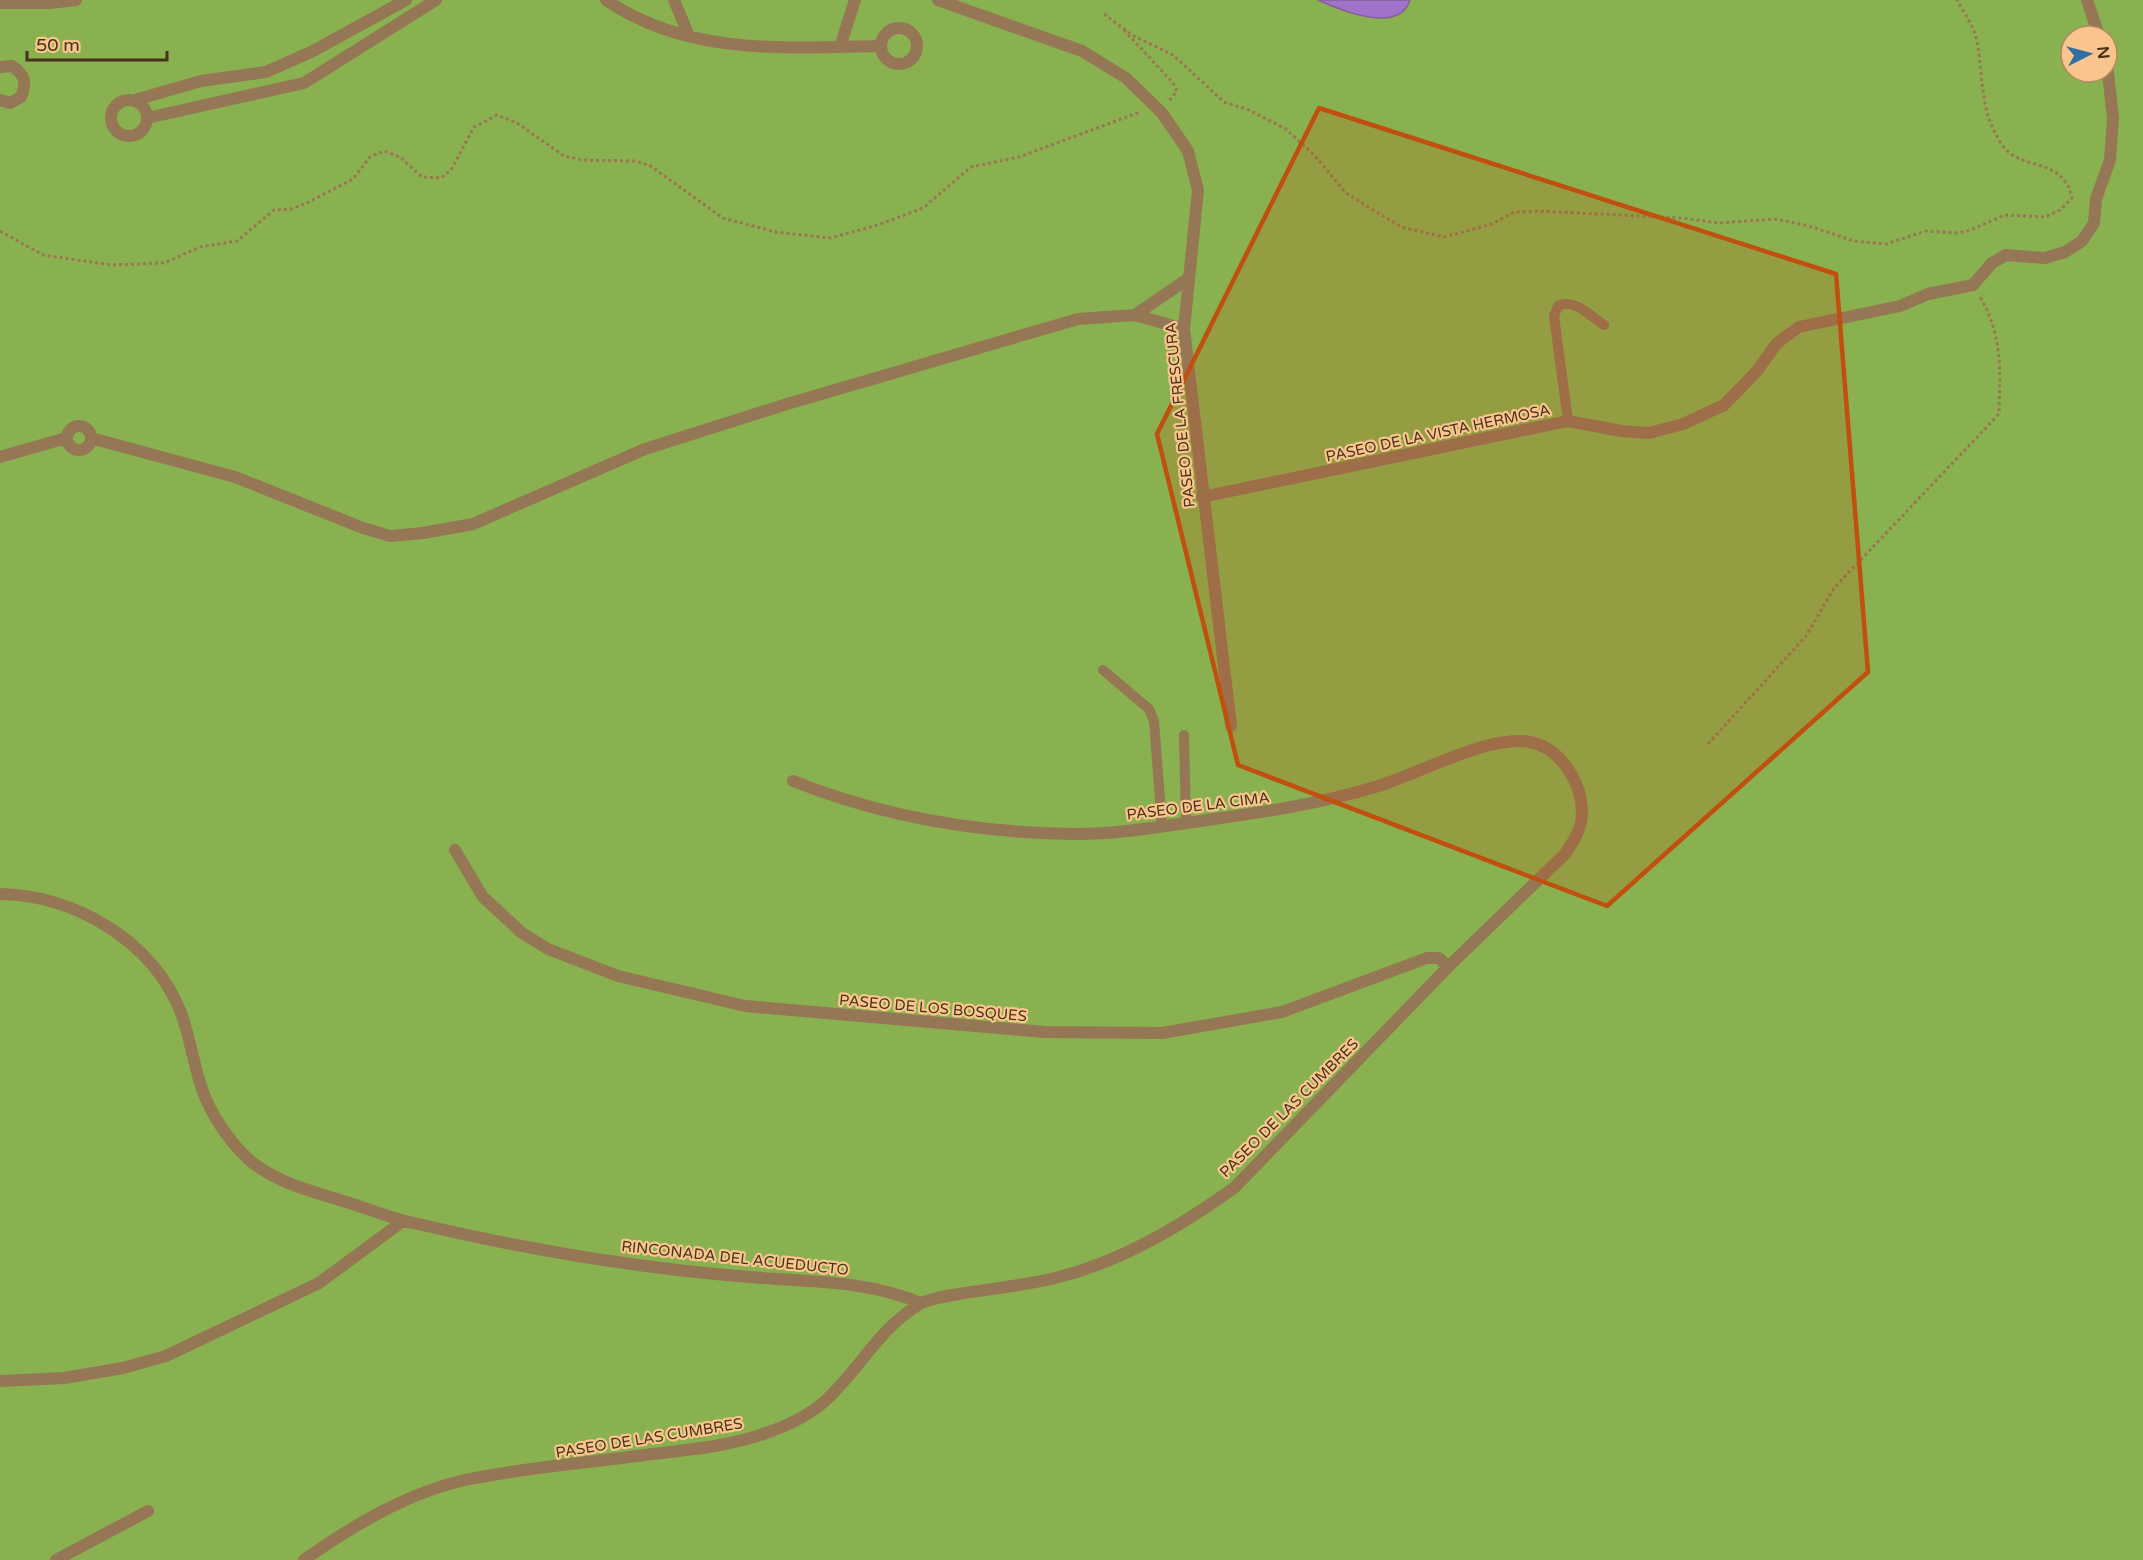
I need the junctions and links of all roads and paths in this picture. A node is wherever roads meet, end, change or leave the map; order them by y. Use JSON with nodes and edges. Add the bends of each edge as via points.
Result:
{"nodes":[{"id":1,"x":76,"y":0,"type":"edge"},
{"id":2,"x":406,"y":0,"type":"edge"},
{"id":3,"x":436,"y":0,"type":"edge"},
{"id":4,"x":606,"y":0,"type":"edge"},
{"id":5,"x":674,"y":0,"type":"edge"},
{"id":6,"x":855,"y":0,"type":"edge"},
{"id":7,"x":938,"y":0,"type":"edge"},
{"id":8,"x":1957,"y":0,"type":"edge"},
{"id":9,"x":2087,"y":0,"type":"edge"},
{"id":10,"x":0,"y":3,"type":"edge"},
{"id":11,"x":1104,"y":15,"type":"dead end"},
{"id":12,"x":2095,"y":24,"type":"edge"},
{"id":13,"x":1124,"y":30,"type":"junction"},
{"id":14,"x":689,"y":36,"type":"junction"},
{"id":15,"x":880,"y":46,"type":"dead end"},
{"id":16,"x":840,"y":47,"type":"junction"},
{"id":17,"x":0,"y":67,"type":"edge"},
{"id":18,"x":272,"y":69,"type":"junction"},
{"id":19,"x":2109,"y":84,"type":"edge"},
{"id":20,"x":278,"y":91,"type":"junction"},
{"id":21,"x":0,"y":100,"type":"edge"},
{"id":22,"x":135,"y":100,"type":"junction"},
{"id":23,"x":1157,"y":108,"type":"junction"},
{"id":24,"x":147,"y":118,"type":"junction"},
{"id":25,"x":0,"y":231,"type":"edge"},
{"id":26,"x":1189,"y":278,"type":"junction"},
{"id":27,"x":1973,"y":285,"type":"junction"},
{"id":28,"x":1135,"y":315,"type":"junction"},
{"id":29,"x":1604,"y":325,"type":"dead end"},
{"id":30,"x":1184,"y":329,"type":"junction"},
{"id":31,"x":1568,"y":421,"type":"junction"},
{"id":32,"x":0,"y":457,"type":"edge"},
{"id":33,"x":1203,"y":497,"type":"junction"},
{"id":34,"x":1103,"y":670,"type":"dead end"},
{"id":35,"x":1231,"y":726,"type":"dead end"},
{"id":36,"x":1184,"y":735,"type":"dead end"},
{"id":37,"x":1708,"y":744,"type":"dead end"},
{"id":38,"x":794,"y":781,"type":"dead end"},
{"id":39,"x":1579,"y":791,"type":"joint"},
{"id":40,"x":1186,"y":823,"type":"junction"},
{"id":41,"x":1162,"y":826,"type":"junction"},
{"id":42,"x":455,"y":850,"type":"dead end"},
{"id":43,"x":0,"y":894,"type":"edge"},
{"id":44,"x":1448,"y":967,"type":"junction"},
{"id":45,"x":403,"y":1221,"type":"junction"},
{"id":46,"x":921,"y":1303,"type":"junction"},
{"id":47,"x":0,"y":1381,"type":"edge"},
{"id":48,"x":148,"y":1511,"type":"dead end"},
{"id":49,"x":56,"y":1560,"type":"edge"},
{"id":50,"x":304,"y":1560,"type":"edge"}],
"edges":[{"from":1,"to":10,"type":"street"},
{"from":2,"to":18,"type":"street","via":[[314,51]]},
{"from":3,"to":20,"type":"street","via":[[304,83]]},
{"from":4,"to":14,"type":"street","via":[[663,30]]},
{"from":5,"to":14,"type":"street"},
{"from":6,"to":16,"type":"street"},
{"from":7,"to":23,"type":"street","name":"PASEO DE LA FRESCURA","via":[[1082,51],[1126,78]]},
{"from":8,"to":13,"type":"path","via":[[1977,39],[1986,116],[1994,132],[2005,149],[2058,173],[2069,184],[2072,198],[2045,217],[2004,214],[1971,230],[1926,231],[1886,244],[1854,241],[1776,219],[1719,223],[1538,211],[1514,212],[1492,224],[1444,237],[1401,227],[1346,193],[1286,129],[1224,102],[1173,56]]},
{"from":9,"to":12,"type":"street"},
{"from":11,"to":13,"type":"path"},
{"from":13,"to":23,"type":"path","via":[[1177,92],[1172,100]]},
{"from":14,"to":16,"type":"street","via":[[721,45]]},
{"from":15,"to":16,"type":"street"},
{"from":17,"to":21,"type":"street","via":[[12,66],[22,73],[26,86],[21,97],[10,103]]},
{"from":18,"to":20,"type":"street"},
{"from":18,"to":22,"type":"street","via":[[201,81]]},
{"from":19,"to":27,"type":"street","via":[[2113,118],[2110,160],[2096,199],[2094,223],[2082,241],[2045,258],[2006,255],[1992,263]]},
{"from":20,"to":24,"type":"street"},
{"from":22,"to":24,"type":"street","via":[[144,107]]},
{"from":22,"to":24,"type":"street","via":[[123,100],[114,107],[110,118],[114,129],[123,136],[134,136],[144,129]]},
{"from":23,"to":25,"type":"path","via":[[1125,116],[1019,157],[971,167],[922,208],[830,238],[775,232],[723,218],[649,165],[564,156],[517,123],[496,115],[474,127],[451,170],[441,178],[422,177],[400,157],[384,151],[370,157],[353,179],[307,203],[274,210],[237,241],[200,247],[164,263],[112,265],[43,255]]},
{"from":23,"to":26,"type":"street","name":"PASEO DE LA FRESCURA","via":[[1188,151],[1198,189]]},
{"from":26,"to":28,"type":"street"},
{"from":26,"to":30,"type":"street","name":"PASEO DE LA FRESCURA"},
{"from":27,"to":31,"type":"street","name":"PASEO DE LA VISTA HERMOSA","via":[[1928,294],[1900,306],[1799,327],[1777,343],[1724,405],[1683,424],[1648,433]]},
{"from":27,"to":37,"type":"path","via":[[1992,318],[1998,347],[1999,414],[1834,588],[1806,636]]},
{"from":28,"to":30,"type":"street"},
{"from":28,"to":32,"type":"street","via":[[1078,319],[787,404],[645,449],[473,524],[423,533],[390,536],[363,528],[235,477],[91,438],[82,426],[71,428],[66,438]]},
{"from":29,"to":31,"type":"lane","via":[[1575,304],[1558,306],[1554,316]]},
{"from":30,"to":33,"type":"street","name":"PASEO DE LA FRESCURA"},
{"from":31,"to":33,"type":"street","name":"PASEO DE LA VISTA HERMOSA"},
{"from":33,"to":35,"type":"street","name":"PASEO DE LA FRESCURA"},
{"from":34,"to":41,"type":"lane","via":[[1149,708],[1152,715]]},
{"from":36,"to":40,"type":"lane"},
{"from":38,"to":41,"type":"street","name":"PASEO DE LA CIMA","via":[[877,810],[945,823],[1077,834]]},
{"from":39,"to":40,"type":"street","name":"PASEO DE LA CIMA","via":[[1560,758],[1531,742],[1511,740],[1484,746],[1365,790],[1279,811]]},
{"from":39,"to":44,"type":"street","name":"PASEO DE LAS CUMBRES","via":[[1582,814],[1578,834],[1565,854]]},
{"from":40,"to":41,"type":"street","name":"PASEO DE LA CIMA"},
{"from":42,"to":44,"type":"street","name":"PASEO DE LOS BOSQUES","via":[[483,897],[522,933],[548,949],[618,976],[745,1006],[1045,1032],[1162,1033],[1282,1012],[1427,958],[1439,958]]},
{"from":43,"to":45,"type":"street","name":"RINCONADA DEL ACUEDUCTO","via":[[53,902],[85,913],[125,938],[157,971],[180,1012],[205,1098],[230,1137],[256,1165],[290,1186]]},
{"from":44,"to":46,"type":"street","name":"PASEO DE LAS CUMBRES","via":[[1234,1188],[1198,1214],[1104,1263],[1054,1278]]},
{"from":45,"to":46,"type":"street","name":"RINCONADA DEL ACUEDUCTO","via":[[630,1265],[848,1284],[894,1291]]},
{"from":45,"to":47,"type":"street","via":[[319,1283],[166,1356],[64,1378]]},
{"from":46,"to":50,"type":"street","name":"PASEO DE LAS CUMBRES","via":[[872,1345],[824,1402],[802,1418],[766,1433],[674,1451],[465,1480],[382,1512]]},
{"from":48,"to":49,"type":"street"}]}
